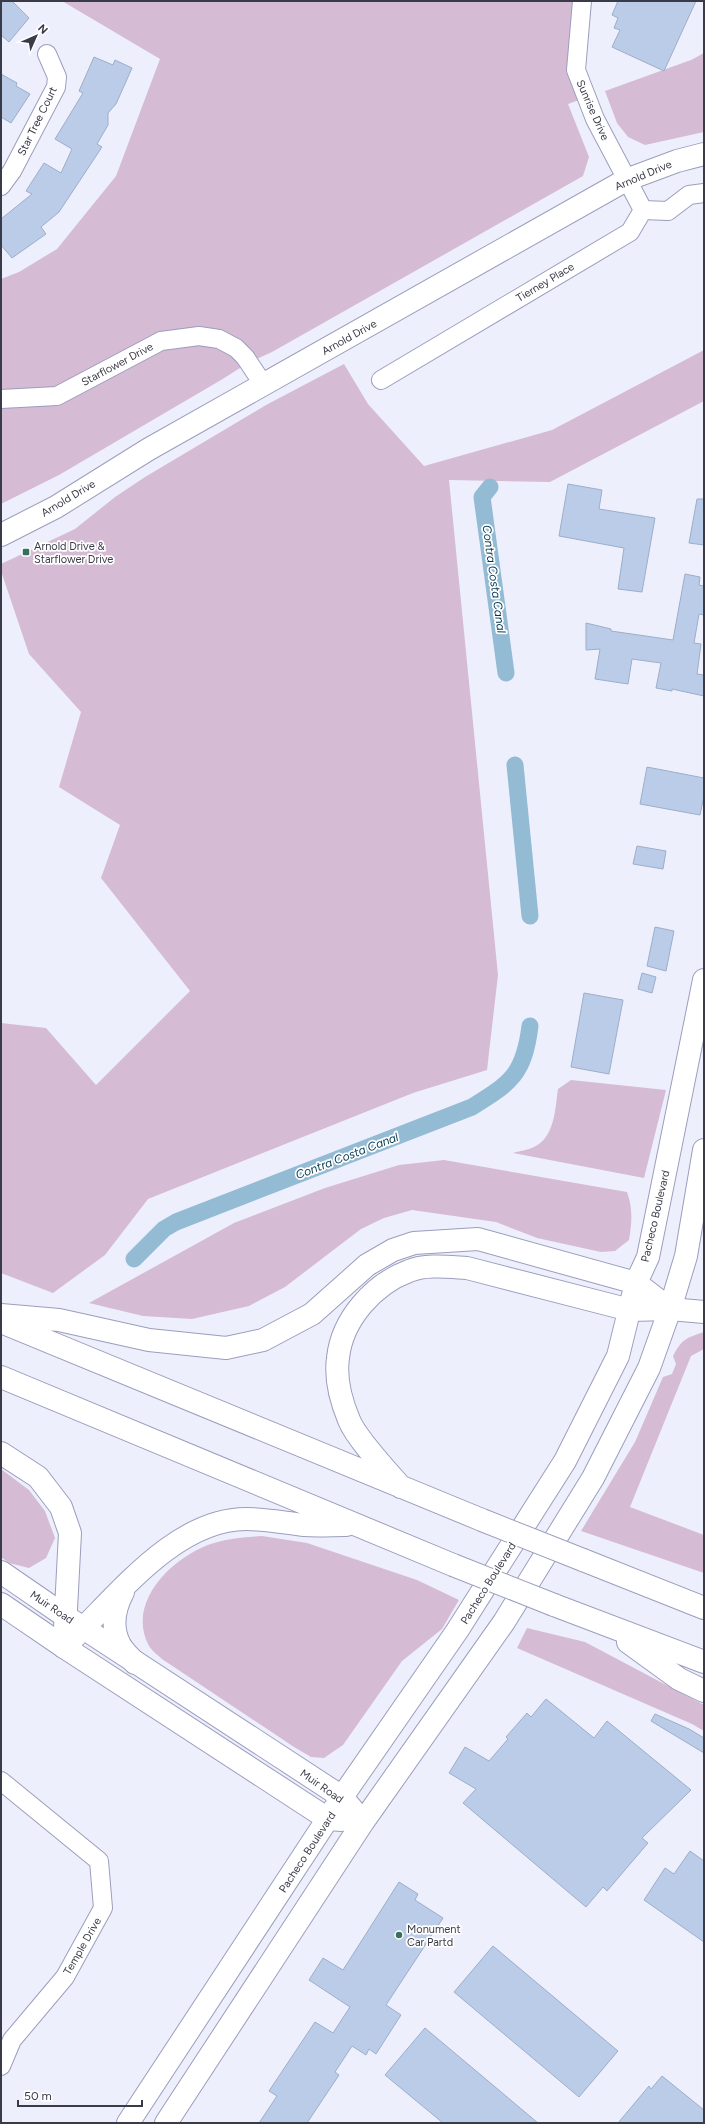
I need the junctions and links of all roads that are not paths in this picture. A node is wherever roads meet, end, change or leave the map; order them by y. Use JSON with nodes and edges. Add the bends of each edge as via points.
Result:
{"nodes":[{"id":1,"x":582,"y":1,"type":"edge"},
{"id":2,"x":47,"y":54,"type":"dead end"},
{"id":3,"x":704,"y":154,"type":"edge"},
{"id":4,"x":626,"y":180,"type":"junction"},
{"id":5,"x":1,"y":186,"type":"edge"},
{"id":6,"x":704,"y":193,"type":"edge"},
{"id":7,"x":643,"y":210,"type":"junction"},
{"id":8,"x":381,"y":380,"type":"dead end"},
{"id":9,"x":263,"y":384,"type":"junction"},
{"id":10,"x":1,"y":399,"type":"edge"},
{"id":11,"x":1,"y":535,"type":"edge"},
{"id":12,"x":704,"y":980,"type":"edge"},
{"id":13,"x":704,"y":1150,"type":"edge"},
{"id":14,"x":636,"y":1283,"type":"junction"},
{"id":15,"x":670,"y":1309,"type":"junction"},
{"id":16,"x":630,"y":1310,"type":"junction"},
{"id":17,"x":704,"y":1312,"type":"edge"},
{"id":18,"x":1,"y":1315,"type":"edge"},
{"id":19,"x":1,"y":1322,"type":"edge"},
{"id":20,"x":1,"y":1377,"type":"edge"},
{"id":21,"x":1,"y":1453,"type":"edge"},
{"id":22,"x":401,"y":1487,"type":"junction"},
{"id":23,"x":358,"y":1525,"type":"junction"},
{"id":24,"x":1,"y":1572,"type":"edge"},
{"id":25,"x":128,"y":1585,"type":"junction"},
{"id":26,"x":1,"y":1604,"type":"edge"},
{"id":27,"x":704,"y":1608,"type":"edge"},
{"id":28,"x":65,"y":1616,"type":"junction"},
{"id":29,"x":605,"y":1625,"type":"junction"},
{"id":30,"x":84,"y":1628,"type":"junction"},
{"id":31,"x":64,"y":1647,"type":"junction"},
{"id":32,"x":704,"y":1662,"type":"edge"},
{"id":33,"x":135,"y":1663,"type":"junction"},
{"id":34,"x":704,"y":1691,"type":"edge"},
{"id":35,"x":1,"y":1781,"type":"edge"},
{"id":36,"x":342,"y":1797,"type":"junction"},
{"id":37,"x":328,"y":1819,"type":"junction"},
{"id":38,"x":363,"y":1822,"type":"junction"},
{"id":39,"x":7,"y":2036,"type":"edge"},
{"id":40,"x":1,"y":2066,"type":"edge"},
{"id":41,"x":128,"y":2123,"type":"edge"},
{"id":42,"x":166,"y":2123,"type":"edge"}],
"edges":[{"from":1,"to":4,"type":"street","name":"Sunrise Drive","via":[[576,70],[595,119]]},
{"from":2,"to":5,"type":"street","name":"Star Tree Court","via":[[57,77],[56,87],[12,171]]},
{"from":3,"to":4,"type":"main road","name":"Arnold Drive"},
{"from":4,"to":7,"type":"street","name":"Sunrise Drive"},
{"from":4,"to":9,"type":"main road","name":"Arnold Drive"},
{"from":6,"to":7,"type":"street","via":[[689,195],[668,211]]},
{"from":7,"to":8,"type":"street","name":"Tierney Place","via":[[630,232]]},
{"from":9,"to":10,"type":"street","name":"Starflower Drive","via":[[236,348],[219,339],[199,336],[161,341],[57,396]]},
{"from":9,"to":11,"type":"main road","name":"Arnold Drive","via":[[149,449],[56,507]]},
{"from":12,"to":14,"type":"main road","name":"Pacheco Boulevard","via":[[648,1257]]},
{"from":13,"to":15,"type":"main road","via":[[686,1256]]},
{"from":14,"to":15,"type":"main road"},
{"from":14,"to":16,"type":"main road","name":"Pacheco Boulevard"},
{"from":14,"to":18,"type":"main road","via":[[478,1240],[470,1240],[414,1243],[393,1250],[367,1265],[312,1314],[263,1340],[226,1348],[149,1340],[59,1320]]},
{"from":15,"to":16,"type":"main road"},
{"from":15,"to":17,"type":"main road"},
{"from":15,"to":38,"type":"main road","via":[[649,1368],[593,1478],[504,1622]]},
{"from":16,"to":22,"type":"main road","via":[[467,1268],[410,1270],[381,1285],[358,1308],[343,1340],[338,1358],[339,1390],[350,1422]]},
{"from":16,"to":36,"type":"main road","name":"Pacheco Boulevard","via":[[618,1356],[564,1463],[457,1632]]},
{"from":19,"to":22,"type":"main road"},
{"from":20,"to":23,"type":"main road"},
{"from":21,"to":28,"type":"main road","via":[[38,1477],[61,1507],[70,1533]]},
{"from":22,"to":27,"type":"main road","bridge":true},
{"from":23,"to":25,"type":"main road","via":[[304,1525],[245,1519],[216,1524],[177,1541]]},
{"from":23,"to":29,"type":"main road","bridge":true},
{"from":24,"to":28,"type":"main road","name":"Muir Road"},
{"from":25,"to":30,"type":"main road"},
{"from":25,"to":33,"type":"main road","via":[[116,1605],[115,1622],[119,1643]]},
{"from":26,"to":31,"type":"main road","name":"Muir Road"},
{"from":28,"to":30,"type":"main road","name":"Muir Road"},
{"from":28,"to":31,"type":"main road"},
{"from":29,"to":32,"type":"main road"},
{"from":29,"to":34,"type":"main road","via":[[680,1679]]},
{"from":30,"to":31,"type":"main road"},
{"from":30,"to":33,"type":"main road","name":"Muir Road"},
{"from":31,"to":37,"type":"main road","name":"Muir Road"},
{"from":33,"to":36,"type":"main road","name":"Muir Road"},
{"from":35,"to":39,"type":"street","name":"Temple Drive","via":[[99,1861],[104,1908],[64,1977]]},
{"from":36,"to":37,"type":"main road","name":"Pacheco Boulevard"},
{"from":36,"to":38,"type":"main road","name":"Muir Road"},
{"from":37,"to":38,"type":"main road","name":"Muir Road"},
{"from":37,"to":41,"type":"main road","name":"Pacheco Boulevard"},
{"from":38,"to":42,"type":"main road"},
{"from":39,"to":40,"type":"street","name":"Temple Drive"}]}
